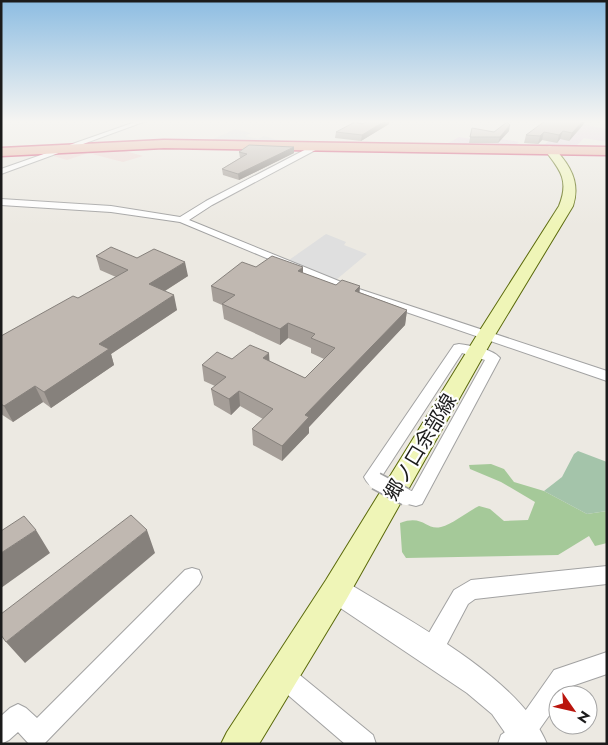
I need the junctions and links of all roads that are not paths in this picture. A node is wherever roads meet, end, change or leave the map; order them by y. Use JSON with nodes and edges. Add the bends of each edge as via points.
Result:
{"nodes":[{"id":1,"x":46,"y":156,"type":"edge"},
{"id":2,"x":300,"y":156,"type":"edge"},
{"id":3,"x":555,"y":156,"type":"edge"},
{"id":4,"x":1,"y":172,"type":"edge"},
{"id":5,"x":1,"y":202,"type":"edge"},
{"id":6,"x":182,"y":220,"type":"junction"},
{"id":7,"x":481,"y":343,"type":"junction"},
{"id":8,"x":607,"y":376,"type":"edge"},
{"id":9,"x":607,"y":575,"type":"edge"},
{"id":10,"x":192,"y":577,"type":"dead end"},
{"id":11,"x":336,"y":590,"type":"junction"},
{"id":12,"x":431,"y":651,"type":"junction"},
{"id":13,"x":607,"y":663,"type":"edge"},
{"id":14,"x":277,"y":683,"type":"junction"},
{"id":15,"x":1,"y":732,"type":"edge"},
{"id":16,"x":522,"y":740,"type":"edge"},
{"id":17,"x":239,"y":744,"type":"edge"},
{"id":18,"x":253,"y":744,"type":"edge"},
{"id":19,"x":364,"y":744,"type":"edge"}],
"edges":[{"from":1,"to":4,"type":"street"},
{"from":2,"to":6,"type":"street"},
{"from":3,"to":7,"type":"main road","name":"郷ノ口余部線","via":[[567,172],[571,192],[569,199]]},
{"from":5,"to":6,"type":"street","via":[[111,209]]},
{"from":6,"to":7,"type":"street"},
{"from":7,"to":7,"type":"street","bridge":true,"via":[[493,358],[416,499],[376,481],[372,477],[459,348]]},
{"from":7,"to":8,"type":"street"},
{"from":7,"to":11,"type":"main road","name":"郷ノ口余部線"},
{"from":9,"to":12,"type":"street","via":[[470,590],[461,597]]},
{"from":10,"to":15,"type":"street","via":[[37,735],[18,716]]},
{"from":11,"to":12,"type":"street"},
{"from":11,"to":14,"type":"main road","name":"郷ノ口余部線"},
{"from":12,"to":16,"type":"street","via":[[502,704]]},
{"from":13,"to":16,"type":"street","via":[[562,678]]},
{"from":14,"to":17,"type":"main road","name":"郷ノ口余部線"},
{"from":14,"to":18,"type":"main road"},
{"from":14,"to":19,"type":"street"}]}
